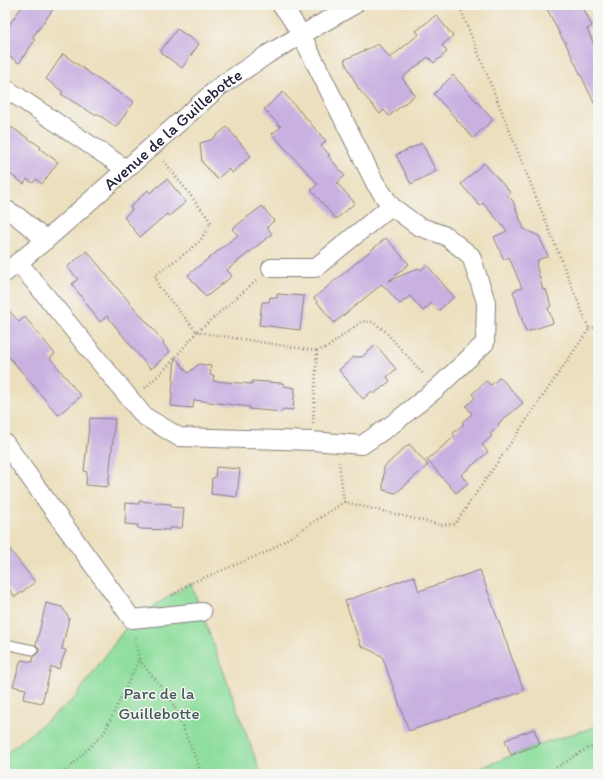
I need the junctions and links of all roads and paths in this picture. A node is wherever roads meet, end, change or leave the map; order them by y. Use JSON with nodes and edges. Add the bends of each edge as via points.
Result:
{"nodes":[{"id":1,"x":281,"y":5,"type":"edge"},
{"id":2,"x":354,"y":5,"type":"edge"},
{"id":3,"x":301,"y":34,"type":"junction"},
{"id":4,"x":5,"y":88,"type":"edge"},
{"id":5,"x":153,"y":146,"type":"junction"},
{"id":6,"x":126,"y":169,"type":"junction"},
{"id":7,"x":391,"y":206,"type":"junction"},
{"id":8,"x":5,"y":209,"type":"edge"},
{"id":9,"x":46,"y":240,"type":"junction"},
{"id":10,"x":12,"y":268,"type":"edge"},
{"id":11,"x":271,"y":268,"type":"joint"},
{"id":12,"x":598,"y":326,"type":"edge"},
{"id":13,"x":589,"y":328,"type":"dead end"},
{"id":14,"x":197,"y":332,"type":"junction"},
{"id":15,"x":317,"y":351,"type":"junction"},
{"id":16,"x":436,"y":389,"type":"junction"},
{"id":17,"x":132,"y":400,"type":"junction"},
{"id":18,"x":312,"y":442,"type":"junction"},
{"id":19,"x":5,"y":443,"type":"edge"},
{"id":20,"x":202,"y":612,"type":"dead end"},
{"id":21,"x":5,"y":644,"type":"edge"},
{"id":22,"x":34,"y":650,"type":"dead end"},
{"id":23,"x":139,"y":660,"type":"dead end"},
{"id":24,"x":598,"y":746,"type":"edge"},
{"id":25,"x":552,"y":773,"type":"edge"},
{"id":26,"x":202,"y":774,"type":"edge"},
{"id":27,"x":546,"y":774,"type":"edge"}],
"edges":[{"from":1,"to":3,"type":"street"},
{"from":2,"to":3,"type":"street","name":"Avenue de la Guillebotte"},
{"from":3,"to":5,"type":"street","name":"Avenue de la Guillebotte","via":[[219,87]]},
{"from":3,"to":7,"type":"street","via":[[375,183]]},
{"from":4,"to":6,"type":"street"},
{"from":5,"to":6,"type":"street","name":"Avenue de la Guillebotte"},
{"from":5,"to":14,"type":"path","via":[[212,222],[200,241],[155,275],[159,287]]},
{"from":6,"to":9,"type":"street","name":"Avenue de la Guillebotte"},
{"from":7,"to":11,"type":"street","via":[[315,268]]},
{"from":7,"to":16,"type":"street","via":[[418,226],[446,236],[471,256],[486,302],[485,343]]},
{"from":8,"to":9,"type":"street"},
{"from":9,"to":10,"type":"street","name":"Avenue de la Guillebotte"},
{"from":10,"to":17,"type":"street"},
{"from":11,"to":14,"type":"path"},
{"from":12,"to":13,"type":"path"},
{"from":14,"to":15,"type":"path"},
{"from":14,"to":17,"type":"path","via":[[167,368]]},
{"from":15,"to":16,"type":"path","via":[[362,321],[373,322],[385,331]]},
{"from":15,"to":18,"type":"path"},
{"from":16,"to":18,"type":"street","via":[[362,445]]},
{"from":17,"to":18,"type":"street","via":[[144,416],[180,437]]},
{"from":19,"to":20,"type":"street","via":[[132,619]]},
{"from":21,"to":22,"type":"lane"},
{"from":23,"to":26,"type":"path","via":[[170,697]]},
{"from":24,"to":25,"type":"path","via":[[588,748]]},
{"from":25,"to":27,"type":"path"}]}
